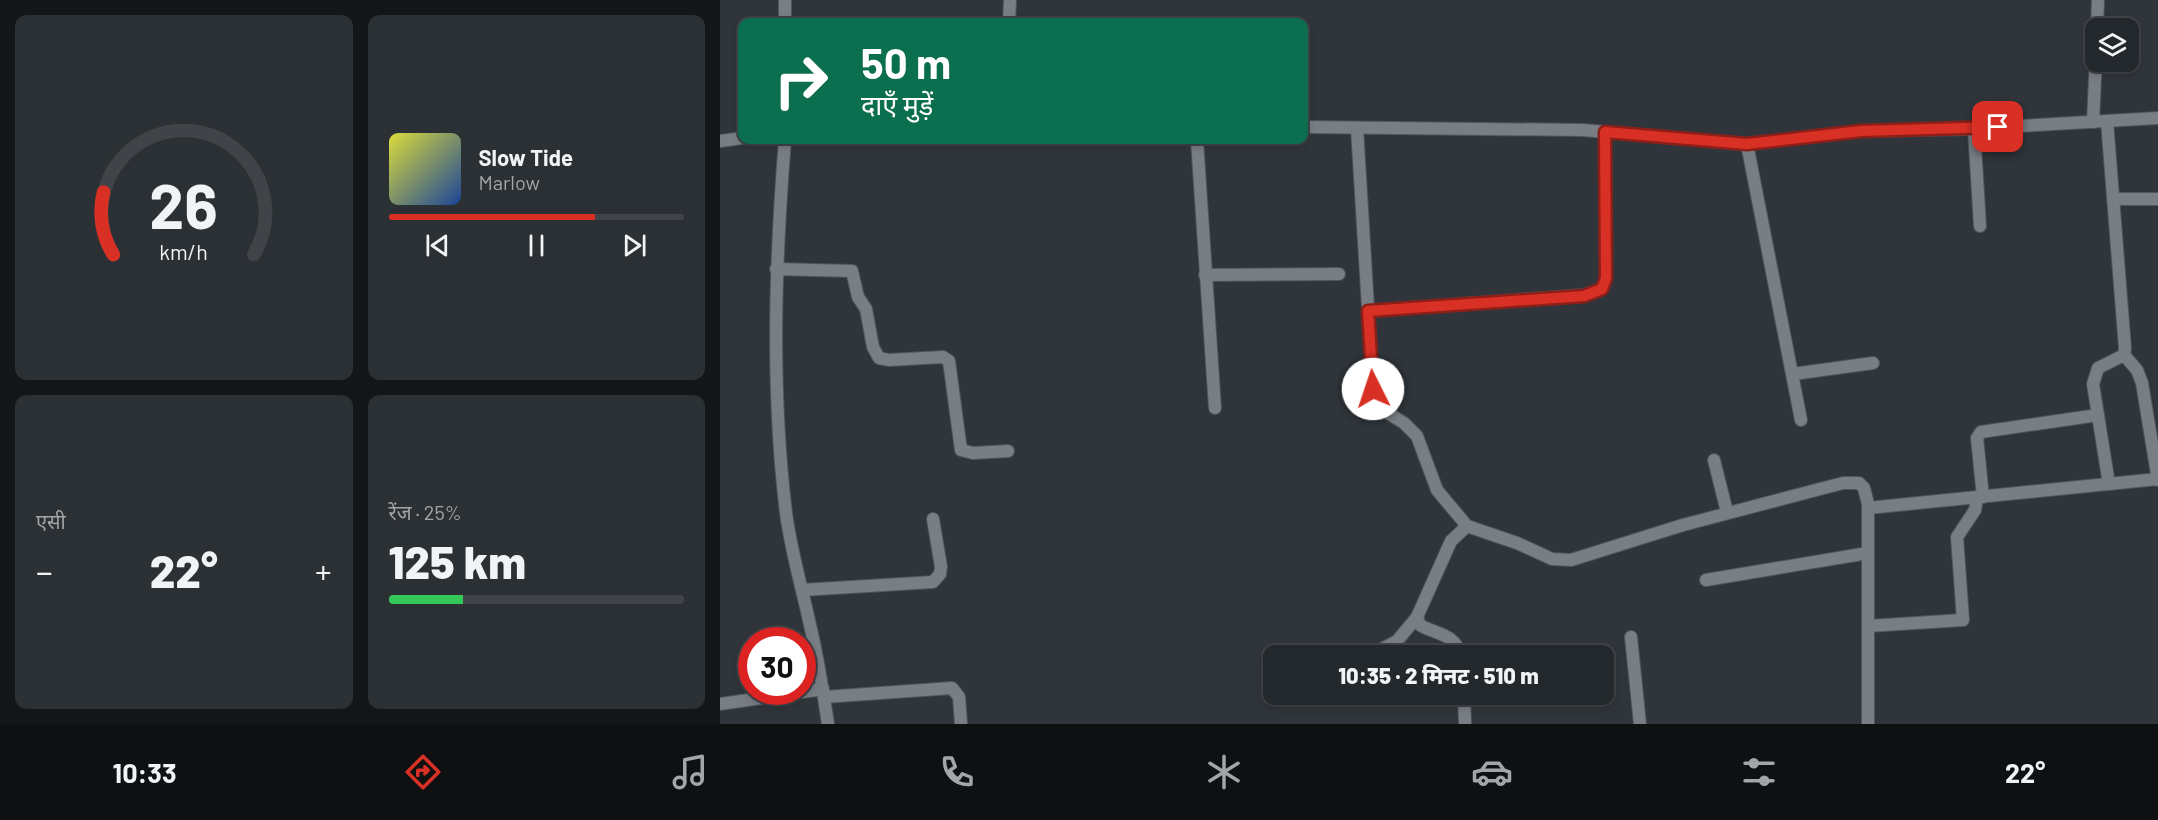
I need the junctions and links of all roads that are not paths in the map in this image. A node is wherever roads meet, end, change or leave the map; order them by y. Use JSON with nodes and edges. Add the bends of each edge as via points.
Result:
{"nodes":[{"id":1,"x":785,"y":0,"type":"edge"},
{"id":2,"x":1010,"y":0,"type":"edge"},
{"id":3,"x":2098,"y":0,"type":"edge"},
{"id":4,"x":785,"y":18,"type":"edge"},
{"id":5,"x":1009,"y":18,"type":"edge"},
{"id":6,"x":2097,"y":18,"type":"edge"},
{"id":7,"x":2095,"y":72,"type":"edge"},
{"id":8,"x":2158,"y":118,"type":"edge"},
{"id":9,"x":2107,"y":121,"type":"junction"},
{"id":10,"x":2093,"y":122,"type":"junction"},
{"id":11,"x":1308,"y":127,"type":"edge"},
{"id":12,"x":1356,"y":128,"type":"junction"},
{"id":13,"x":1974,"y":129,"type":"junction"},
{"id":14,"x":1605,"y":132,"type":"junction"},
{"id":15,"x":738,"y":139,"type":"edge"},
{"id":16,"x":720,"y":141,"type":"edge"},
{"id":17,"x":785,"y":144,"type":"edge"},
{"id":18,"x":1197,"y":144,"type":"edge"},
{"id":19,"x":1747,"y":144,"type":"junction"},
{"id":20,"x":2113,"y":199,"type":"junction"},
{"id":21,"x":2158,"y":199,"type":"edge"},
{"id":22,"x":1980,"y":226,"type":"dead end"},
{"id":23,"x":776,"y":269,"type":"junction"},
{"id":24,"x":1339,"y":274,"type":"dead end"},
{"id":25,"x":1205,"y":275,"type":"junction"},
{"id":26,"x":1368,"y":311,"type":"junction"},
{"id":27,"x":2124,"y":355,"type":"junction"},
{"id":28,"x":1873,"y":363,"type":"dead end"},
{"id":29,"x":1793,"y":374,"type":"junction"},
{"id":30,"x":1215,"y":408,"type":"dead end"},
{"id":31,"x":2098,"y":415,"type":"junction"},
{"id":32,"x":1801,"y":420,"type":"dead end"},
{"id":33,"x":1008,"y":451,"type":"dead end"},
{"id":34,"x":1714,"y":460,"type":"dead end"},
{"id":35,"x":2158,"y":480,"type":"edge"},
{"id":36,"x":2109,"y":484,"type":"junction"},
{"id":37,"x":1980,"y":497,"type":"junction"},
{"id":38,"x":1868,"y":508,"type":"junction"},
{"id":39,"x":1727,"y":513,"type":"junction"},
{"id":40,"x":933,"y":519,"type":"dead end"},
{"id":41,"x":1467,"y":526,"type":"junction"},
{"id":42,"x":1868,"y":553,"type":"junction"},
{"id":43,"x":1706,"y":580,"type":"dead end"},
{"id":44,"x":802,"y":590,"type":"junction"},
{"id":45,"x":1417,"y":617,"type":"junction"},
{"id":46,"x":1868,"y":626,"type":"junction"},
{"id":47,"x":1631,"y":637,"type":"dead end"},
{"id":48,"x":1389,"y":645,"type":"edge"},
{"id":49,"x":1457,"y":645,"type":"edge"},
{"id":50,"x":823,"y":693,"type":"junction"},
{"id":51,"x":720,"y":704,"type":"edge"},
{"id":52,"x":1465,"y":705,"type":"edge"},
{"id":53,"x":828,"y":724,"type":"edge"},
{"id":54,"x":961,"y":724,"type":"edge"},
{"id":55,"x":1466,"y":724,"type":"edge"},
{"id":56,"x":1640,"y":724,"type":"edge"},
{"id":57,"x":1868,"y":724,"type":"edge"}],
"edges":[{"from":1,"to":4,"type":"street"},
{"from":2,"to":5,"type":"street"},
{"from":3,"to":6,"type":"street"},
{"from":7,"to":10,"type":"street"},
{"from":8,"to":9,"type":"street"},
{"from":9,"to":10,"type":"street"},
{"from":9,"to":20,"type":"street"},
{"from":10,"to":13,"type":"street"},
{"from":11,"to":12,"type":"street"},
{"from":12,"to":14,"type":"street"},
{"from":12,"to":26,"type":"street"},
{"from":13,"to":19,"type":"street","via":[[1861,131]]},
{"from":13,"to":22,"type":"street"},
{"from":14,"to":19,"type":"street"},
{"from":14,"to":26,"type":"street","via":[[1606,278],[1602,289],[1584,296]]},
{"from":15,"to":16,"type":"street"},
{"from":17,"to":23,"type":"street"},
{"from":18,"to":25,"type":"street"},
{"from":19,"to":29,"type":"street"},
{"from":20,"to":21,"type":"street"},
{"from":20,"to":27,"type":"street"},
{"from":23,"to":33,"type":"street","via":[[852,271],[879,358],[943,357],[949,361],[961,450]]},
{"from":23,"to":44,"type":"street","via":[[776,353],[784,492]]},
{"from":24,"to":25,"type":"street"},
{"from":25,"to":30,"type":"street"},
{"from":26,"to":41,"type":"street","via":[[1373,389],[1378,404],[1417,436],[1437,490]]},
{"from":27,"to":31,"type":"street","via":[[2098,368]]},
{"from":27,"to":35,"type":"street","via":[[2142,383]]},
{"from":28,"to":29,"type":"street"},
{"from":29,"to":32,"type":"street"},
{"from":31,"to":36,"type":"street"},
{"from":31,"to":37,"type":"street","via":[[1982,432],[1977,438]]},
{"from":34,"to":39,"type":"street"},
{"from":35,"to":36,"type":"street"},
{"from":36,"to":37,"type":"street"},
{"from":37,"to":38,"type":"street"},
{"from":37,"to":46,"type":"street","via":[[1956,544],[1963,620]]},
{"from":38,"to":39,"type":"street","via":[[1864,488],[1852,482]]},
{"from":38,"to":42,"type":"street"},
{"from":39,"to":41,"type":"street","via":[[1587,556],[1560,560]]},
{"from":40,"to":44,"type":"street","via":[[941,567],[933,582]]},
{"from":41,"to":45,"type":"street","via":[[1451,541]]},
{"from":42,"to":43,"type":"street"},
{"from":42,"to":46,"type":"street"},
{"from":44,"to":50,"type":"street"},
{"from":45,"to":48,"type":"street"},
{"from":45,"to":49,"type":"street","via":[[1420,625],[1450,637]]},
{"from":46,"to":57,"type":"street"},
{"from":47,"to":56,"type":"street"},
{"from":50,"to":51,"type":"street"},
{"from":50,"to":53,"type":"street"},
{"from":50,"to":54,"type":"street","via":[[952,688],[959,697]]},
{"from":52,"to":55,"type":"street"}]}
